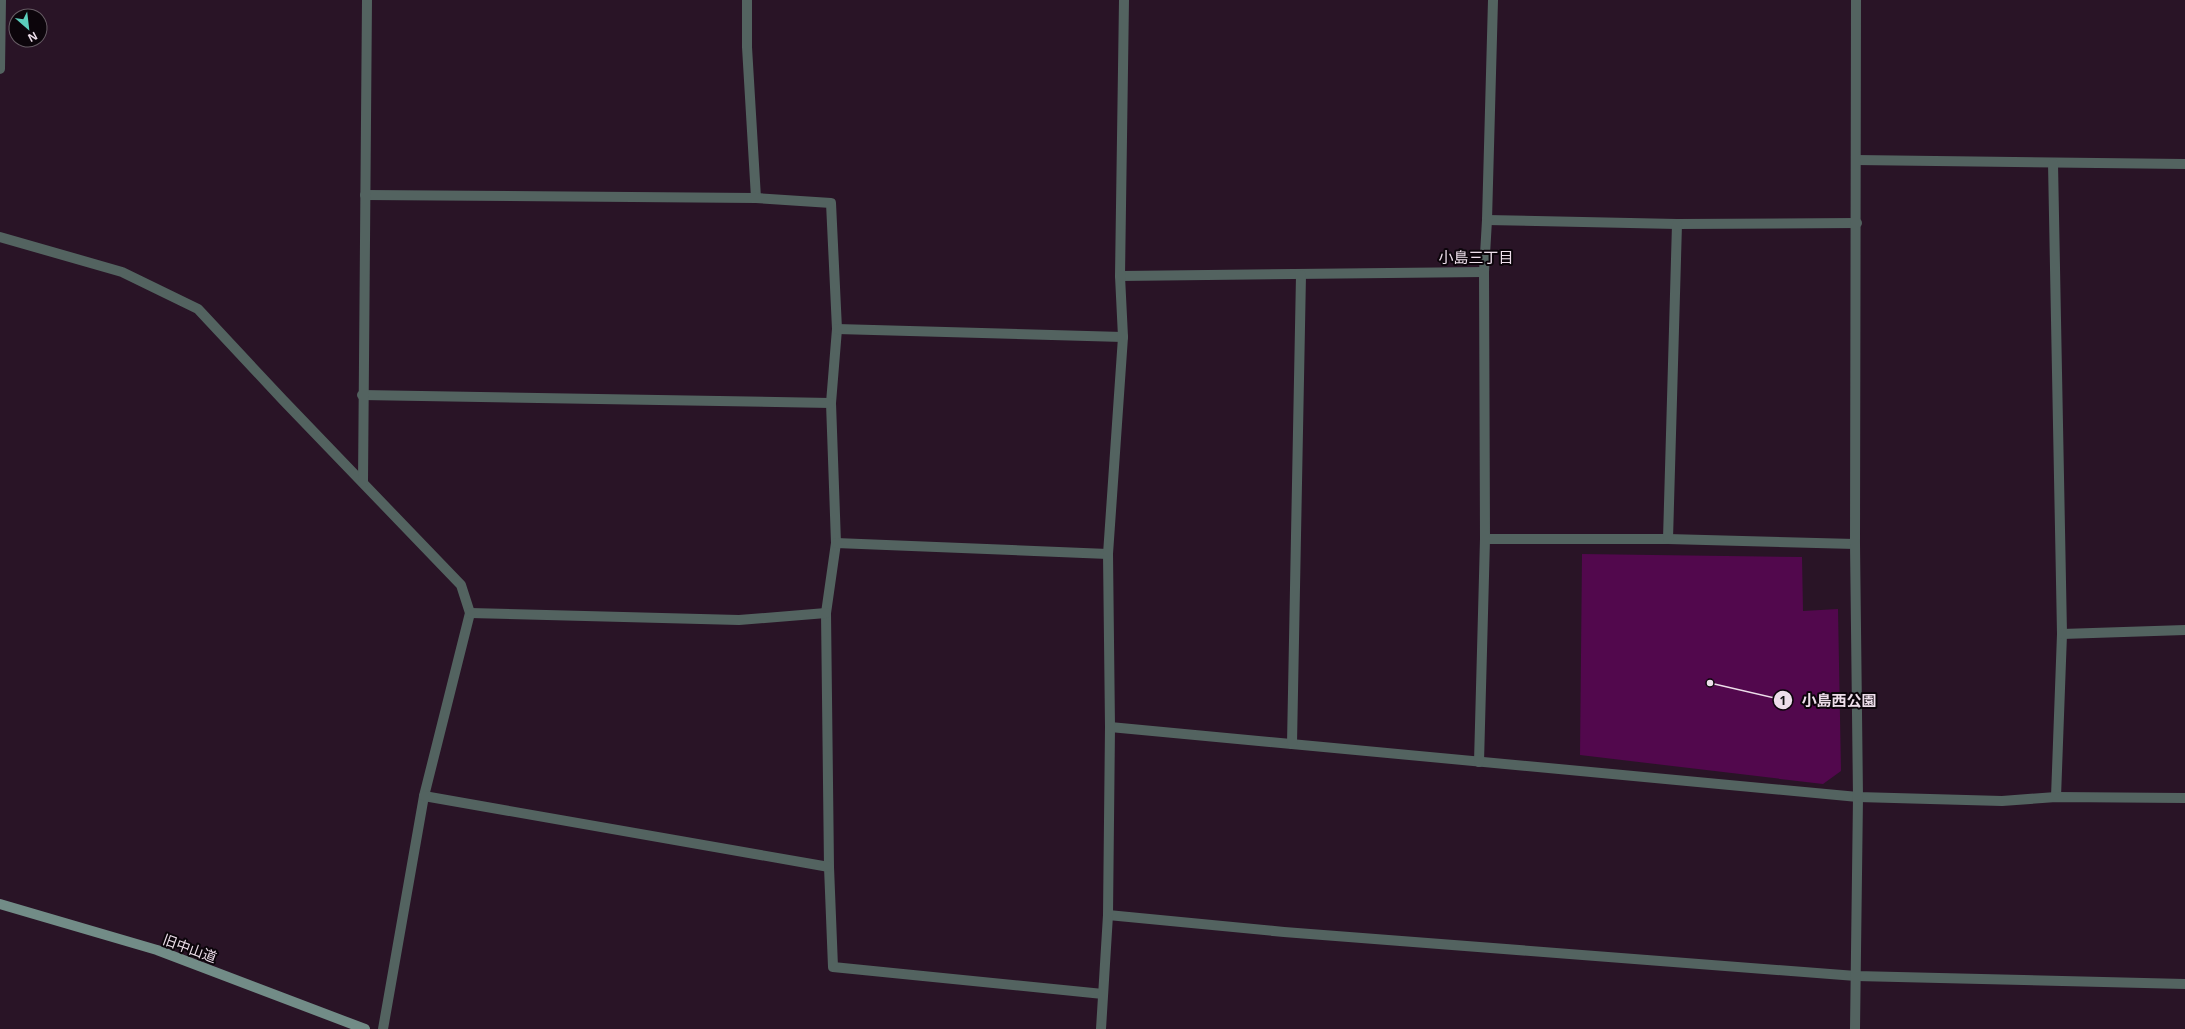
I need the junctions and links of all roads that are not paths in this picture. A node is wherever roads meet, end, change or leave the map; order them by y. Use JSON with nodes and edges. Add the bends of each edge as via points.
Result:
{"nodes":[{"id":1,"x":1,"y":0,"type":"edge"},
{"id":2,"x":367,"y":0,"type":"edge"},
{"id":3,"x":748,"y":0,"type":"edge"},
{"id":4,"x":1124,"y":0,"type":"edge"},
{"id":5,"x":1493,"y":0,"type":"edge"},
{"id":6,"x":1856,"y":0,"type":"edge"},
{"id":7,"x":0,"y":69,"type":"edge"},
{"id":8,"x":1856,"y":160,"type":"junction"},
{"id":9,"x":2053,"y":163,"type":"junction"},
{"id":10,"x":2185,"y":164,"type":"edge"},
{"id":11,"x":365,"y":195,"type":"junction"},
{"id":12,"x":756,"y":198,"type":"junction"},
{"id":13,"x":1487,"y":220,"type":"junction"},
{"id":14,"x":1857,"y":223,"type":"junction"},
{"id":15,"x":1677,"y":224,"type":"junction"},
{"id":16,"x":0,"y":237,"type":"edge"},
{"id":17,"x":1484,"y":272,"type":"junction"},
{"id":18,"x":1301,"y":275,"type":"junction"},
{"id":19,"x":1120,"y":276,"type":"junction"},
{"id":20,"x":837,"y":329,"type":"junction"},
{"id":21,"x":1123,"y":337,"type":"junction"},
{"id":22,"x":362,"y":395,"type":"junction"},
{"id":23,"x":832,"y":403,"type":"junction"},
{"id":24,"x":362,"y":482,"type":"junction"},
{"id":25,"x":1485,"y":539,"type":"junction"},
{"id":26,"x":1668,"y":539,"type":"junction"},
{"id":27,"x":836,"y":544,"type":"junction"},
{"id":28,"x":1855,"y":544,"type":"junction"},
{"id":29,"x":1108,"y":554,"type":"junction"},
{"id":30,"x":470,"y":613,"type":"junction"},
{"id":31,"x":826,"y":613,"type":"junction"},
{"id":32,"x":2185,"y":630,"type":"edge"},
{"id":33,"x":2062,"y":634,"type":"junction"},
{"id":34,"x":1110,"y":726,"type":"junction"},
{"id":35,"x":1292,"y":744,"type":"junction"},
{"id":36,"x":1479,"y":762,"type":"junction"},
{"id":37,"x":424,"y":796,"type":"junction"},
{"id":38,"x":1858,"y":797,"type":"junction"},
{"id":39,"x":2056,"y":797,"type":"junction"},
{"id":40,"x":2185,"y":798,"type":"edge"},
{"id":41,"x":829,"y":867,"type":"junction"},
{"id":42,"x":0,"y":904,"type":"edge"},
{"id":43,"x":1108,"y":916,"type":"junction"},
{"id":44,"x":1856,"y":976,"type":"junction"},
{"id":45,"x":2185,"y":984,"type":"edge"},
{"id":46,"x":1103,"y":994,"type":"junction"},
{"id":47,"x":365,"y":1029,"type":"edge"},
{"id":48,"x":383,"y":1029,"type":"edge"},
{"id":49,"x":1101,"y":1029,"type":"edge"},
{"id":50,"x":1856,"y":1029,"type":"edge"}],
"edges":[{"from":1,"to":7,"type":"street"},
{"from":2,"to":11,"type":"street"},
{"from":3,"to":12,"type":"street","via":[[747,47]]},
{"from":4,"to":19,"type":"street"},
{"from":5,"to":13,"type":"street"},
{"from":6,"to":8,"type":"street"},
{"from":8,"to":9,"type":"street"},
{"from":8,"to":14,"type":"street"},
{"from":9,"to":10,"type":"street"},
{"from":9,"to":33,"type":"street"},
{"from":11,"to":12,"type":"street"},
{"from":11,"to":22,"type":"street"},
{"from":12,"to":20,"type":"street","via":[[831,202]]},
{"from":13,"to":15,"type":"street"},
{"from":13,"to":17,"type":"street"},
{"from":14,"to":15,"type":"street"},
{"from":14,"to":28,"type":"street"},
{"from":15,"to":26,"type":"street"},
{"from":16,"to":24,"type":"street","via":[[122,272],[198,309]]},
{"from":17,"to":18,"type":"street"},
{"from":17,"to":25,"type":"street"},
{"from":18,"to":19,"type":"street"},
{"from":18,"to":35,"type":"street"},
{"from":19,"to":21,"type":"street"},
{"from":20,"to":21,"type":"street"},
{"from":20,"to":23,"type":"street"},
{"from":21,"to":29,"type":"street"},
{"from":22,"to":23,"type":"street"},
{"from":22,"to":24,"type":"street"},
{"from":23,"to":27,"type":"street"},
{"from":24,"to":30,"type":"street","via":[[461,585]]},
{"from":25,"to":26,"type":"street"},
{"from":25,"to":36,"type":"street"},
{"from":26,"to":28,"type":"street"},
{"from":27,"to":29,"type":"street"},
{"from":27,"to":31,"type":"street"},
{"from":28,"to":38,"type":"street"},
{"from":29,"to":34,"type":"street"},
{"from":30,"to":31,"type":"street","via":[[739,620]]},
{"from":30,"to":37,"type":"street"},
{"from":31,"to":41,"type":"street"},
{"from":32,"to":33,"type":"street"},
{"from":33,"to":39,"type":"street"},
{"from":34,"to":35,"type":"street"},
{"from":34,"to":43,"type":"street"},
{"from":35,"to":36,"type":"street"},
{"from":36,"to":38,"type":"street"},
{"from":37,"to":41,"type":"street"},
{"from":37,"to":48,"type":"street"},
{"from":38,"to":39,"type":"street","via":[[2002,802]]},
{"from":38,"to":44,"type":"street"},
{"from":39,"to":40,"type":"street"},
{"from":41,"to":46,"type":"street","via":[[833,967]]},
{"from":42,"to":47,"type":"main road","name":"旧中山道","via":[[157,950]]},
{"from":43,"to":44,"type":"street"},
{"from":43,"to":46,"type":"street"},
{"from":44,"to":45,"type":"street"},
{"from":44,"to":50,"type":"street"},
{"from":46,"to":49,"type":"street"}]}
